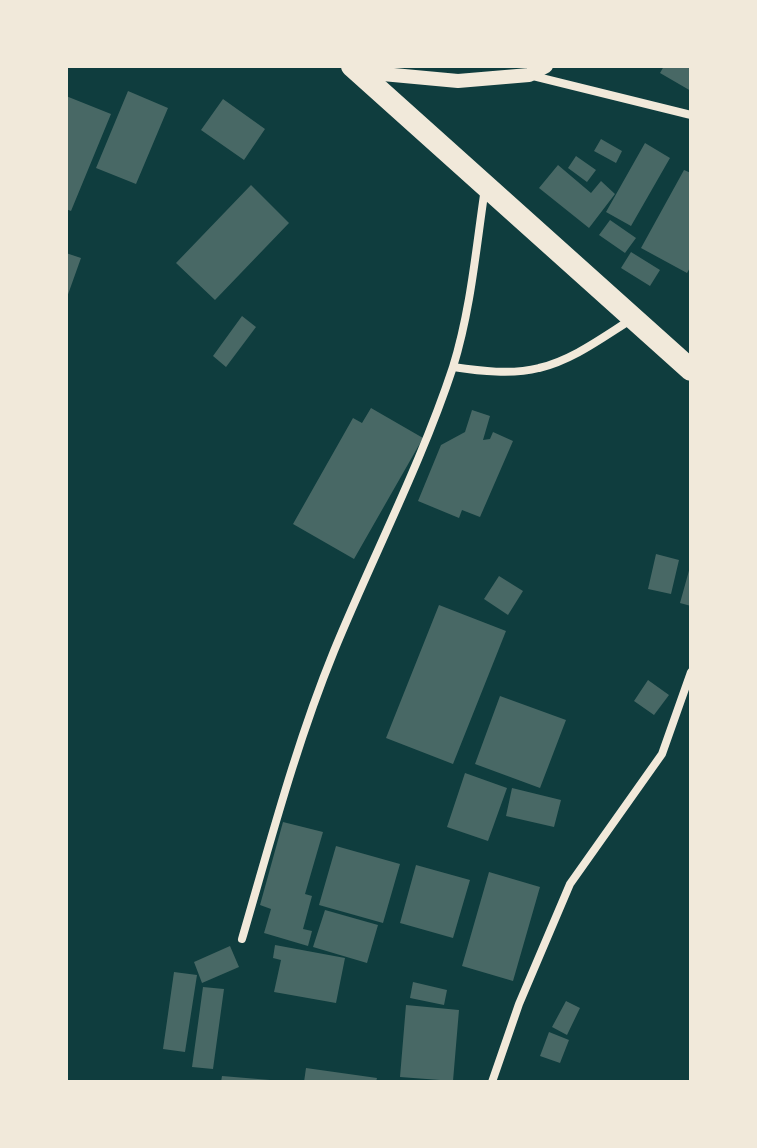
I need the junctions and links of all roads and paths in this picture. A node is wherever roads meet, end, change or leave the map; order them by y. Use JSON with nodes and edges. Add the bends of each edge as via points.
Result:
{"nodes":[{"id":1,"x":546,"y":66,"type":"edge"},
{"id":2,"x":355,"y":69,"type":"edge"},
{"id":3,"x":529,"y":75,"type":"junction"},
{"id":4,"x":691,"y":115,"type":"edge"},
{"id":5,"x":485,"y":188,"type":"junction"},
{"id":6,"x":632,"y":318,"type":"junction"},
{"id":7,"x":453,"y":367,"type":"junction"},
{"id":8,"x":691,"y":370,"type":"edge"},
{"id":9,"x":691,"y":672,"type":"edge"},
{"id":10,"x":242,"y":939,"type":"dead end"},
{"id":11,"x":492,"y":1082,"type":"edge"}],
"edges":[{"from":1,"to":3,"type":"street"},
{"from":2,"to":3,"type":"street","via":[[458,81]]},
{"from":2,"to":5,"type":"highway"},
{"from":3,"to":4,"type":"street"},
{"from":5,"to":6,"type":"highway"},
{"from":5,"to":7,"type":"street","via":[[468,309]]},
{"from":6,"to":7,"type":"street","via":[[577,353],[539,368]]},
{"from":6,"to":8,"type":"highway"},
{"from":7,"to":10,"type":"street","via":[[333,654],[283,797]]},
{"from":9,"to":11,"type":"street","via":[[662,754],[570,884]]}]}
